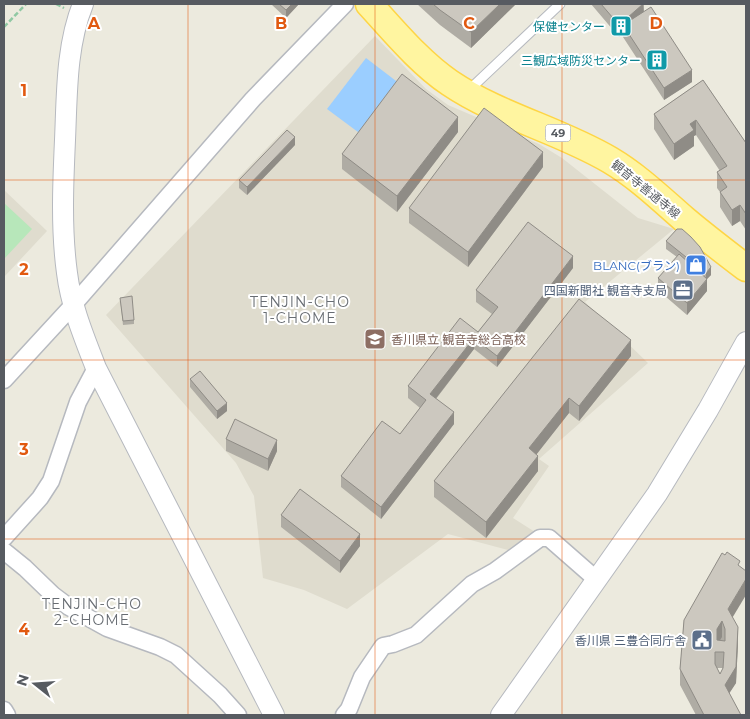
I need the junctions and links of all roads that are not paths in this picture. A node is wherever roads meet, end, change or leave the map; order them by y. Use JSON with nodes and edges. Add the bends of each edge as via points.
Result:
{"nodes":[{"id":1,"x":83,"y":4,"type":"edge"},
{"id":2,"x":345,"y":4,"type":"edge"},
{"id":3,"x":368,"y":4,"type":"edge"},
{"id":4,"x":560,"y":4,"type":"edge"},
{"id":5,"x":466,"y":93,"type":"junction"},
{"id":6,"x":746,"y":268,"type":"edge"},
{"id":7,"x":74,"y":304,"type":"junction"},
{"id":8,"x":746,"y":342,"type":"edge"},
{"id":9,"x":96,"y":368,"type":"junction"},
{"id":10,"x":4,"y":380,"type":"edge"},
{"id":11,"x":4,"y":538,"type":"edge"},
{"id":12,"x":4,"y":552,"type":"edge"},
{"id":13,"x":597,"y":580,"type":"junction"},
{"id":14,"x":4,"y":710,"type":"edge"},
{"id":15,"x":7,"y":715,"type":"edge"},
{"id":16,"x":238,"y":715,"type":"edge"},
{"id":17,"x":274,"y":715,"type":"edge"},
{"id":18,"x":344,"y":715,"type":"edge"},
{"id":19,"x":500,"y":715,"type":"edge"}],
"edges":[{"from":1,"to":7,"type":"street","via":[[71,54],[63,195],[67,275]]},
{"from":2,"to":7,"type":"street","via":[[253,98]]},
{"from":3,"to":5,"type":"main road","name":"観音寺善通寺線","number":"49","via":[[431,68]]},
{"from":4,"to":5,"type":"lane"},
{"from":5,"to":6,"type":"main road","name":"観音寺善通寺線","number":"49","via":[[612,161]]},
{"from":7,"to":9,"type":"street"},
{"from":7,"to":10,"type":"street"},
{"from":8,"to":13,"type":"street","via":[[657,494]]},
{"from":9,"to":11,"type":"street","via":[[78,402],[52,481]]},
{"from":9,"to":17,"type":"street"},
{"from":12,"to":16,"type":"street","via":[[70,607],[107,628],[176,655]]},
{"from":13,"to":18,"type":"street","via":[[548,538],[540,538],[472,584],[416,635],[383,646],[362,677]]},
{"from":13,"to":19,"type":"street"},
{"from":14,"to":15,"type":"street"}]}
